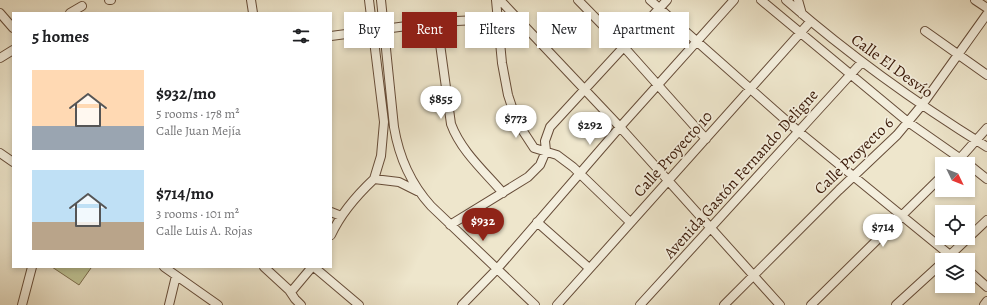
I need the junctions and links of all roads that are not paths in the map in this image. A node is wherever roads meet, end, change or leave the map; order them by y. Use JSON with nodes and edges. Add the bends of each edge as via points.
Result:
{"nodes":[{"id":1,"x":252,"y":0,"type":"edge"},
{"id":2,"x":369,"y":0,"type":"edge"},
{"id":3,"x":381,"y":0,"type":"edge"},
{"id":4,"x":496,"y":0,"type":"edge"},
{"id":5,"x":500,"y":0,"type":"edge"},
{"id":6,"x":578,"y":0,"type":"edge"},
{"id":7,"x":650,"y":0,"type":"edge"},
{"id":8,"x":667,"y":0,"type":"edge"},
{"id":9,"x":734,"y":0,"type":"edge"},
{"id":10,"x":761,"y":0,"type":"edge"},
{"id":11,"x":786,"y":0,"type":"edge"},
{"id":12,"x":798,"y":0,"type":"edge"},
{"id":13,"x":975,"y":0,"type":"edge"},
{"id":14,"x":82,"y":6,"type":"dead end"},
{"id":15,"x":660,"y":8,"type":"junction"},
{"id":16,"x":987,"y":8,"type":"edge"},
{"id":17,"x":72,"y":12,"type":"edge"},
{"id":18,"x":253,"y":12,"type":"edge"},
{"id":19,"x":370,"y":12,"type":"edge"},
{"id":20,"x":382,"y":12,"type":"edge"},
{"id":21,"x":497,"y":12,"type":"edge"},
{"id":22,"x":656,"y":12,"type":"edge"},
{"id":23,"x":0,"y":13,"type":"edge"},
{"id":24,"x":803,"y":14,"type":"junction"},
{"id":25,"x":987,"y":14,"type":"edge"},
{"id":26,"x":599,"y":21,"type":"edge"},
{"id":27,"x":810,"y":22,"type":"junction"},
{"id":28,"x":12,"y":27,"type":"edge"},
{"id":29,"x":925,"y":31,"type":"dead end"},
{"id":30,"x":799,"y":32,"type":"junction"},
{"id":31,"x":344,"y":34,"type":"edge"},
{"id":32,"x":332,"y":36,"type":"edge"},
{"id":33,"x":698,"y":41,"type":"junction"},
{"id":34,"x":374,"y":48,"type":"edge"},
{"id":35,"x":386,"y":48,"type":"edge"},
{"id":36,"x":441,"y":48,"type":"edge"},
{"id":37,"x":500,"y":48,"type":"edge"},
{"id":38,"x":622,"y":48,"type":"edge"},
{"id":39,"x":626,"y":48,"type":"edge"},
{"id":40,"x":12,"y":51,"type":"edge"},
{"id":41,"x":958,"y":54,"type":"junction"},
{"id":42,"x":0,"y":58,"type":"edge"},
{"id":43,"x":862,"y":62,"type":"junction"},
{"id":44,"x":851,"y":73,"type":"junction"},
{"id":45,"x":987,"y":75,"type":"edge"},
{"id":46,"x":658,"y":84,"type":"junction"},
{"id":47,"x":584,"y":89,"type":"junction"},
{"id":48,"x":752,"y":89,"type":"junction"},
{"id":49,"x":922,"y":105,"type":"junction"},
{"id":50,"x":908,"y":122,"type":"junction"},
{"id":51,"x":620,"y":127,"type":"junction"},
{"id":52,"x":987,"y":128,"type":"edge"},
{"id":53,"x":798,"y":131,"type":"junction"},
{"id":54,"x":706,"y":139,"type":"junction"},
{"id":55,"x":977,"y":141,"type":"junction"},
{"id":56,"x":987,"y":147,"type":"edge"},
{"id":57,"x":546,"y":151,"type":"junction"},
{"id":58,"x":0,"y":153,"type":"edge"},
{"id":59,"x":953,"y":157,"type":"edge"},
{"id":60,"x":962,"y":157,"type":"edge"},
{"id":61,"x":12,"y":161,"type":"edge"},
{"id":62,"x":975,"y":170,"type":"edge"},
{"id":63,"x":580,"y":173,"type":"junction"},
{"id":64,"x":854,"y":176,"type":"junction"},
{"id":65,"x":374,"y":179,"type":"junction"},
{"id":66,"x":987,"y":179,"type":"edge"},
{"id":67,"x":667,"y":181,"type":"junction"},
{"id":68,"x":935,"y":183,"type":"edge"},
{"id":69,"x":418,"y":191,"type":"junction"},
{"id":70,"x":503,"y":193,"type":"junction"},
{"id":71,"x":332,"y":212,"type":"edge"},
{"id":72,"x":341,"y":216,"type":"junction"},
{"id":73,"x":902,"y":216,"type":"junction"},
{"id":74,"x":987,"y":220,"type":"edge"},
{"id":75,"x":537,"y":222,"type":"junction"},
{"id":76,"x":630,"y":222,"type":"junction"},
{"id":77,"x":450,"y":225,"type":"junction"},
{"id":78,"x":711,"y":229,"type":"junction"},
{"id":79,"x":332,"y":234,"type":"edge"},
{"id":80,"x":944,"y":253,"type":"edge"},
{"id":81,"x":955,"y":253,"type":"edge"},
{"id":82,"x":32,"y":268,"type":"edge"},
{"id":83,"x":165,"y":268,"type":"edge"},
{"id":84,"x":265,"y":268,"type":"edge"},
{"id":85,"x":312,"y":268,"type":"edge"},
{"id":86,"x":314,"y":268,"type":"edge"},
{"id":87,"x":589,"y":268,"type":"junction"},
{"id":88,"x":497,"y":269,"type":"junction"},
{"id":89,"x":935,"y":269,"type":"edge"},
{"id":90,"x":176,"y":276,"type":"junction"},
{"id":91,"x":753,"y":276,"type":"junction"},
{"id":92,"x":975,"y":276,"type":"edge"},
{"id":93,"x":987,"y":287,"type":"edge"},
{"id":94,"x":291,"y":292,"type":"junction"},
{"id":95,"x":987,"y":302,"type":"edge"},
{"id":96,"x":22,"y":305,"type":"edge"},
{"id":97,"x":169,"y":305,"type":"edge"},
{"id":98,"x":218,"y":305,"type":"edge"},
{"id":99,"x":301,"y":305,"type":"edge"},
{"id":100,"x":359,"y":305,"type":"edge"},
{"id":101,"x":462,"y":305,"type":"edge"},
{"id":102,"x":535,"y":305,"type":"edge"},
{"id":103,"x":557,"y":305,"type":"edge"},
{"id":104,"x":640,"y":305,"type":"edge"},
{"id":105,"x":724,"y":305,"type":"edge"},
{"id":106,"x":780,"y":305,"type":"edge"},
{"id":107,"x":811,"y":305,"type":"edge"},
{"id":108,"x":896,"y":305,"type":"edge"},
{"id":109,"x":984,"y":305,"type":"edge"}],
"edges":[{"from":1,"to":18,"type":"street"},
{"from":2,"to":19,"type":"street"},
{"from":3,"to":20,"type":"street"},
{"from":4,"to":21,"type":"street"},
{"from":5,"to":47,"type":"street"},
{"from":6,"to":26,"type":"street"},
{"from":7,"to":15,"type":"street"},
{"from":8,"to":15,"type":"street"},
{"from":9,"to":33,"type":"street"},
{"from":10,"to":30,"type":"street"},
{"from":11,"to":24,"type":"street","name":"Calle El Desvío"},
{"from":12,"to":24,"type":"street"},
{"from":13,"to":16,"type":"street"},
{"from":14,"to":17,"type":"street"},
{"from":15,"to":22,"type":"street"},
{"from":15,"to":33,"type":"street"},
{"from":23,"to":28,"type":"street"},
{"from":24,"to":27,"type":"street","name":"Calle El Desvío"},
{"from":25,"to":41,"type":"street","name":"Calle Proyecto 6"},
{"from":27,"to":30,"type":"street","name":"Calle Proyecto 10"},
{"from":27,"to":43,"type":"street","name":"Calle El Desvío"},
{"from":29,"to":41,"type":"street"},
{"from":30,"to":44,"type":"street"},
{"from":30,"to":48,"type":"street","name":"Calle Proyecto 10"},
{"from":31,"to":32,"type":"street"},
{"from":33,"to":46,"type":"street"},
{"from":33,"to":48,"type":"street"},
{"from":34,"to":65,"type":"street","via":[[384,122],[382,150]]},
{"from":35,"to":69,"type":"street","via":[[396,140],[406,169]]},
{"from":36,"to":70,"type":"street","via":[[456,137]]},
{"from":37,"to":57,"type":"street","via":[[508,95],[517,122],[534,148]]},
{"from":38,"to":47,"type":"street"},
{"from":39,"to":46,"type":"street"},
{"from":40,"to":42,"type":"street"},
{"from":41,"to":45,"type":"street"},
{"from":41,"to":49,"type":"street","name":"Calle Proyecto 6"},
{"from":43,"to":44,"type":"street","name":"Avenida Gastón Fernando Deligne"},
{"from":43,"to":49,"type":"street","name":"Calle El Desvío"},
{"from":44,"to":50,"type":"street"},
{"from":44,"to":53,"type":"street","name":"Avenida Gastón Fernando Deligne"},
{"from":46,"to":51,"type":"street"},
{"from":46,"to":54,"type":"street"},
{"from":47,"to":51,"type":"street"},
{"from":47,"to":57,"type":"street","via":[[550,127],[545,140]]},
{"from":48,"to":53,"type":"street"},
{"from":48,"to":54,"type":"street","name":"Calle Proyecto 10"},
{"from":49,"to":50,"type":"street","name":"Calle Proyecto 6"},
{"from":49,"to":55,"type":"street","name":"Calle El Desvío"},
{"from":50,"to":59,"type":"street"},
{"from":50,"to":64,"type":"street","name":"Calle Proyecto 6"},
{"from":51,"to":63,"type":"street"},
{"from":51,"to":67,"type":"street"},
{"from":52,"to":55,"type":"street"},
{"from":53,"to":64,"type":"street"},
{"from":53,"to":78,"type":"street","name":"Avenida Gastón Fernando Deligne"},
{"from":54,"to":67,"type":"street","name":"Calle Proyecto 10"},
{"from":55,"to":56,"type":"street","name":"Calle El Desvío"},
{"from":55,"to":60,"type":"street"},
{"from":57,"to":63,"type":"street","via":[[557,155]]},
{"from":57,"to":70,"type":"street","via":[[540,165],[528,177]]},
{"from":58,"to":61,"type":"street"},
{"from":62,"to":66,"type":"street"},
{"from":63,"to":75,"type":"street"},
{"from":63,"to":76,"type":"street"},
{"from":64,"to":73,"type":"street"},
{"from":64,"to":91,"type":"street","name":"Calle Proyecto 6"},
{"from":65,"to":69,"type":"street","via":[[399,182]]},
{"from":65,"to":72,"type":"street"},
{"from":67,"to":76,"type":"street","name":"Calle Proyecto 10"},
{"from":67,"to":78,"type":"street"},
{"from":68,"to":73,"type":"street"},
{"from":69,"to":77,"type":"street"},
{"from":70,"to":77,"type":"street"},
{"from":71,"to":72,"type":"street"},
{"from":72,"to":79,"type":"street"},
{"from":73,"to":80,"type":"street"},
{"from":73,"to":107,"type":"street"},
{"from":74,"to":81,"type":"street"},
{"from":75,"to":87,"type":"street"},
{"from":75,"to":88,"type":"street"},
{"from":76,"to":87,"type":"street","name":"Calle Proyecto 10"},
{"from":77,"to":88,"type":"street"},
{"from":78,"to":91,"type":"street"},
{"from":78,"to":104,"type":"street","name":"Avenida Gastón Fernando Deligne"},
{"from":82,"to":96,"type":"street"},
{"from":83,"to":90,"type":"street"},
{"from":84,"to":94,"type":"street"},
{"from":85,"to":94,"type":"street"},
{"from":86,"to":100,"type":"street"},
{"from":87,"to":103,"type":"street","name":"Calle Proyecto 10"},
{"from":88,"to":101,"type":"street"},
{"from":88,"to":102,"type":"street"},
{"from":89,"to":108,"type":"street"},
{"from":90,"to":97,"type":"street"},
{"from":90,"to":98,"type":"street"},
{"from":91,"to":105,"type":"street","name":"Calle Proyecto 6"},
{"from":91,"to":106,"type":"street"},
{"from":92,"to":93,"type":"street"},
{"from":94,"to":99,"type":"street"},
{"from":95,"to":109,"type":"street"}]}
